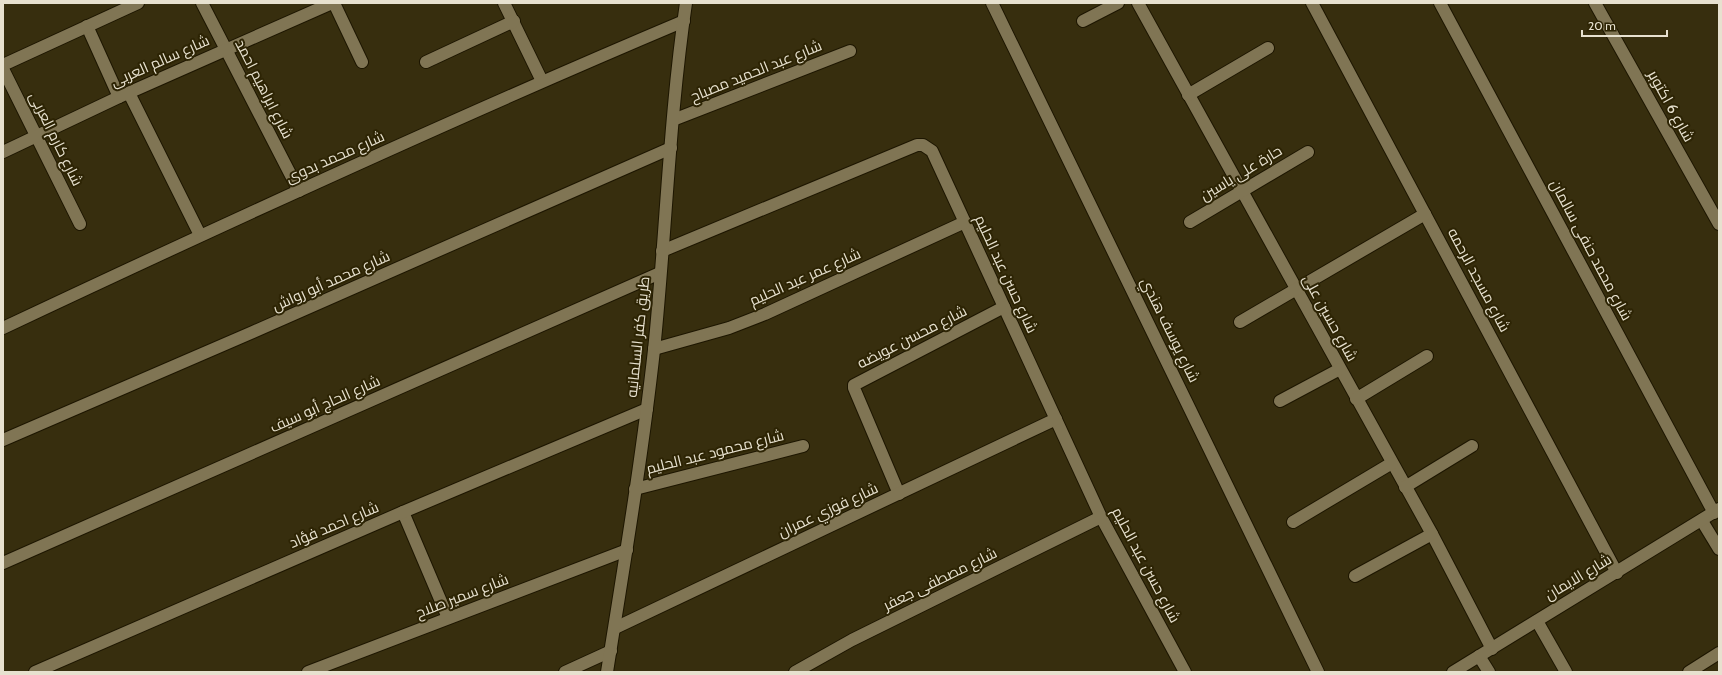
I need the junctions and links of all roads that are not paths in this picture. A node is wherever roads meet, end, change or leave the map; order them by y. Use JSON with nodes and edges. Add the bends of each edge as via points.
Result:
{"nodes":[{"id":1,"x":138,"y":3,"type":"edge"},
{"id":2,"x":202,"y":3,"type":"edge"},
{"id":3,"x":332,"y":3,"type":"edge"},
{"id":4,"x":504,"y":3,"type":"edge"},
{"id":5,"x":686,"y":3,"type":"edge"},
{"id":6,"x":992,"y":3,"type":"edge"},
{"id":7,"x":1118,"y":3,"type":"edge"},
{"id":8,"x":1138,"y":3,"type":"edge"},
{"id":9,"x":1312,"y":3,"type":"edge"},
{"id":10,"x":1440,"y":3,"type":"edge"},
{"id":11,"x":1595,"y":3,"type":"edge"},
{"id":12,"x":514,"y":21,"type":"junction"},
{"id":13,"x":684,"y":21,"type":"junction"},
{"id":14,"x":1083,"y":21,"type":"dead end"},
{"id":15,"x":87,"y":26,"type":"junction"},
{"id":16,"x":1268,"y":48,"type":"dead end"},
{"id":17,"x":226,"y":50,"type":"junction"},
{"id":18,"x":850,"y":51,"type":"dead end"},
{"id":19,"x":362,"y":62,"type":"dead end"},
{"id":20,"x":426,"y":62,"type":"dead end"},
{"id":21,"x":3,"y":65,"type":"edge"},
{"id":22,"x":3,"y":69,"type":"edge"},
{"id":23,"x":542,"y":81,"type":"junction"},
{"id":24,"x":124,"y":95,"type":"junction"},
{"id":25,"x":1188,"y":95,"type":"junction"},
{"id":26,"x":673,"y":120,"type":"junction"},
{"id":27,"x":36,"y":135,"type":"junction"},
{"id":28,"x":671,"y":148,"type":"junction"},
{"id":29,"x":3,"y":152,"type":"edge"},
{"id":30,"x":1308,"y":152,"type":"dead end"},
{"id":31,"x":299,"y":191,"type":"junction"},
{"id":32,"x":1242,"y":191,"type":"junction"},
{"id":33,"x":1425,"y":214,"type":"junction"},
{"id":34,"x":965,"y":222,"type":"junction"},
{"id":35,"x":1190,"y":222,"type":"dead end"},
{"id":36,"x":80,"y":224,"type":"dead end"},
{"id":37,"x":1719,"y":224,"type":"edge"},
{"id":38,"x":200,"y":235,"type":"junction"},
{"id":39,"x":662,"y":251,"type":"junction"},
{"id":40,"x":660,"y":274,"type":"junction"},
{"id":41,"x":1296,"y":290,"type":"junction"},
{"id":42,"x":1004,"y":307,"type":"junction"},
{"id":43,"x":1240,"y":322,"type":"dead end"},
{"id":44,"x":3,"y":328,"type":"edge"},
{"id":45,"x":654,"y":349,"type":"junction"},
{"id":46,"x":1427,"y":356,"type":"dead end"},
{"id":47,"x":1340,"y":369,"type":"junction"},
{"id":48,"x":1356,"y":399,"type":"junction"},
{"id":49,"x":1280,"y":401,"type":"dead end"},
{"id":50,"x":647,"y":409,"type":"junction"},
{"id":51,"x":1056,"y":419,"type":"junction"},
{"id":52,"x":3,"y":440,"type":"edge"},
{"id":53,"x":802,"y":446,"type":"dead end"},
{"id":54,"x":1472,"y":446,"type":"dead end"},
{"id":55,"x":1392,"y":463,"type":"junction"},
{"id":56,"x":1405,"y":486,"type":"junction"},
{"id":57,"x":635,"y":489,"type":"junction"},
{"id":58,"x":899,"y":494,"type":"junction"},
{"id":59,"x":1717,"y":511,"type":"edge"},
{"id":60,"x":403,"y":512,"type":"junction"},
{"id":61,"x":1101,"y":518,"type":"junction"},
{"id":62,"x":1702,"y":521,"type":"junction"},
{"id":63,"x":1293,"y":522,"type":"dead end"},
{"id":64,"x":1432,"y":534,"type":"junction"},
{"id":65,"x":1719,"y":549,"type":"edge"},
{"id":66,"x":626,"y":550,"type":"junction"},
{"id":67,"x":3,"y":563,"type":"edge"},
{"id":68,"x":1617,"y":572,"type":"junction"},
{"id":69,"x":1355,"y":576,"type":"dead end"},
{"id":70,"x":448,"y":618,"type":"junction"},
{"id":71,"x":1537,"y":621,"type":"junction"},
{"id":72,"x":614,"y":628,"type":"junction"},
{"id":73,"x":1492,"y":649,"type":"junction"},
{"id":74,"x":611,"y":651,"type":"junction"},
{"id":75,"x":1719,"y":653,"type":"edge"},
{"id":76,"x":1479,"y":656,"type":"junction"},
{"id":77,"x":35,"y":672,"type":"edge"},
{"id":78,"x":308,"y":672,"type":"edge"},
{"id":79,"x":565,"y":672,"type":"edge"},
{"id":80,"x":608,"y":672,"type":"edge"},
{"id":81,"x":795,"y":672,"type":"edge"},
{"id":82,"x":1185,"y":672,"type":"edge"},
{"id":83,"x":1318,"y":672,"type":"edge"},
{"id":84,"x":1453,"y":672,"type":"edge"},
{"id":85,"x":1489,"y":672,"type":"edge"},
{"id":86,"x":1566,"y":672,"type":"edge"},
{"id":87,"x":1689,"y":672,"type":"edge"}],
"edges":[{"from":1,"to":15,"type":"street"},
{"from":2,"to":17,"type":"street","name":"شارع ابراهيم احمد"},
{"from":3,"to":17,"type":"street","name":"شارع سالم العربى"},
{"from":3,"to":19,"type":"street"},
{"from":4,"to":12,"type":"street"},
{"from":5,"to":13,"type":"street","name":"طريق كفر السلمانيه"},
{"from":6,"to":83,"type":"street","name":"شارع يوسف هندي"},
{"from":7,"to":14,"type":"street"},
{"from":8,"to":25,"type":"street","name":"شارع حسين على"},
{"from":9,"to":33,"type":"street","name":"شارع مسجد الرحمه"},
{"from":10,"to":59,"type":"street","name":"شارع محمد حنفى سالمان"},
{"from":11,"to":37,"type":"street","name":"شارع 6 اكتوبر"},
{"from":12,"to":20,"type":"street"},
{"from":12,"to":23,"type":"street"},
{"from":13,"to":23,"type":"street","name":"شارع محمد بدوى"},
{"from":13,"to":26,"type":"street","name":"طريق كفر السلمانيه"},
{"from":15,"to":21,"type":"street"},
{"from":15,"to":24,"type":"street"},
{"from":16,"to":25,"type":"street"},
{"from":17,"to":24,"type":"street","name":"شارع سالم العربى"},
{"from":17,"to":31,"type":"street","name":"شارع ابراهيم احمد"},
{"from":18,"to":26,"type":"street","name":"شارع عبد الحميد مصباح"},
{"from":22,"to":27,"type":"street","name":"شارع كارم العربى"},
{"from":23,"to":31,"type":"street","name":"شارع محمد بدوى"},
{"from":24,"to":27,"type":"street","name":"شارع سالم العربى"},
{"from":24,"to":38,"type":"street"},
{"from":25,"to":32,"type":"street","name":"شارع حسين على"},
{"from":26,"to":28,"type":"street","name":"طريق كفر السلمانيه"},
{"from":27,"to":29,"type":"street","name":"شارع سالم العربى"},
{"from":27,"to":36,"type":"street","name":"شارع كارم العربى"},
{"from":28,"to":39,"type":"street","name":"طريق كفر السلمانيه"},
{"from":28,"to":52,"type":"street","name":"شارع محمد أبو رواش"},
{"from":30,"to":32,"type":"street","name":"حارة على ياسين"},
{"from":31,"to":38,"type":"street","name":"شارع محمد بدوى"},
{"from":32,"to":35,"type":"street","name":"حارة على ياسين"},
{"from":32,"to":41,"type":"street","name":"شارع حسين على"},
{"from":33,"to":41,"type":"street"},
{"from":33,"to":68,"type":"street","name":"شارع مسجد الرحمه"},
{"from":34,"to":39,"type":"street","name":"شارع حسن عبد الحليم","via":[[932,150],[917,145]]},
{"from":34,"to":42,"type":"street","name":"شارع حسن عبد الحليم"},
{"from":34,"to":45,"type":"street","name":"شارع عمر عبد الحليم","via":[[765,314],[728,328]]},
{"from":38,"to":44,"type":"street","name":"شارع محمد بدوى"},
{"from":39,"to":40,"type":"street","name":"طريق كفر السلمانيه"},
{"from":40,"to":45,"type":"street","name":"طريق كفر السلمانيه"},
{"from":40,"to":67,"type":"street","name":"شارع الحاج أبو سيف"},
{"from":41,"to":43,"type":"street"},
{"from":41,"to":47,"type":"street","name":"شارع حسين على"},
{"from":42,"to":51,"type":"street","name":"شارع حسن عبد الحليم"},
{"from":42,"to":58,"type":"street","name":"شارع محسن عويضه","via":[[854,385]]},
{"from":45,"to":50,"type":"street","name":"طريق كفر السلمانيه"},
{"from":46,"to":48,"type":"street"},
{"from":47,"to":48,"type":"street","name":"شارع حسين على"},
{"from":47,"to":49,"type":"street"},
{"from":48,"to":55,"type":"street","name":"شارع حسين على"},
{"from":50,"to":57,"type":"street","name":"طريق كفر السلمانيه"},
{"from":50,"to":60,"type":"street","name":"شارع احمد فؤاد"},
{"from":51,"to":58,"type":"street","name":"شارع فوزي عمران"},
{"from":51,"to":61,"type":"street","name":"شارع حسن عبد الحليم"},
{"from":53,"to":57,"type":"street","name":"شارع محمود عبد الحليم"},
{"from":54,"to":56,"type":"street"},
{"from":55,"to":56,"type":"street","name":"شارع حسين على"},
{"from":55,"to":63,"type":"street"},
{"from":56,"to":64,"type":"street","name":"شارع حسين على"},
{"from":57,"to":66,"type":"street","name":"طريق كفر السلمانيه"},
{"from":58,"to":72,"type":"street","name":"شارع فوزي عمران"},
{"from":59,"to":62,"type":"street","name":"شارع الايمان"},
{"from":60,"to":70,"type":"street"},
{"from":60,"to":77,"type":"street","name":"شارع احمد فؤاد"},
{"from":61,"to":81,"type":"street","name":"شارع مصطفى جعفر","via":[[852,640]]},
{"from":61,"to":82,"type":"street","name":"شارع حسن عبد الحليم"},
{"from":62,"to":65,"type":"street"},
{"from":62,"to":68,"type":"street","name":"شارع الايمان"},
{"from":64,"to":69,"type":"street"},
{"from":64,"to":73,"type":"street","name":"شارع حسين على"},
{"from":66,"to":70,"type":"street","name":"شارع سمير صلاح"},
{"from":66,"to":72,"type":"street","name":"طريق كفر السلمانيه"},
{"from":68,"to":71,"type":"street","name":"شارع الايمان"},
{"from":70,"to":78,"type":"street","name":"شارع سمير صلاح"},
{"from":71,"to":73,"type":"street","name":"شارع الايمان"},
{"from":71,"to":86,"type":"street"},
{"from":72,"to":74,"type":"street","name":"طريق كفر السلمانيه"},
{"from":73,"to":76,"type":"street","name":"شارع الايمان"},
{"from":74,"to":79,"type":"street"},
{"from":74,"to":80,"type":"street","name":"طريق كفر السلمانيه"},
{"from":75,"to":87,"type":"street"},
{"from":76,"to":84,"type":"street","name":"شارع الايمان"},
{"from":76,"to":85,"type":"street"}]}
